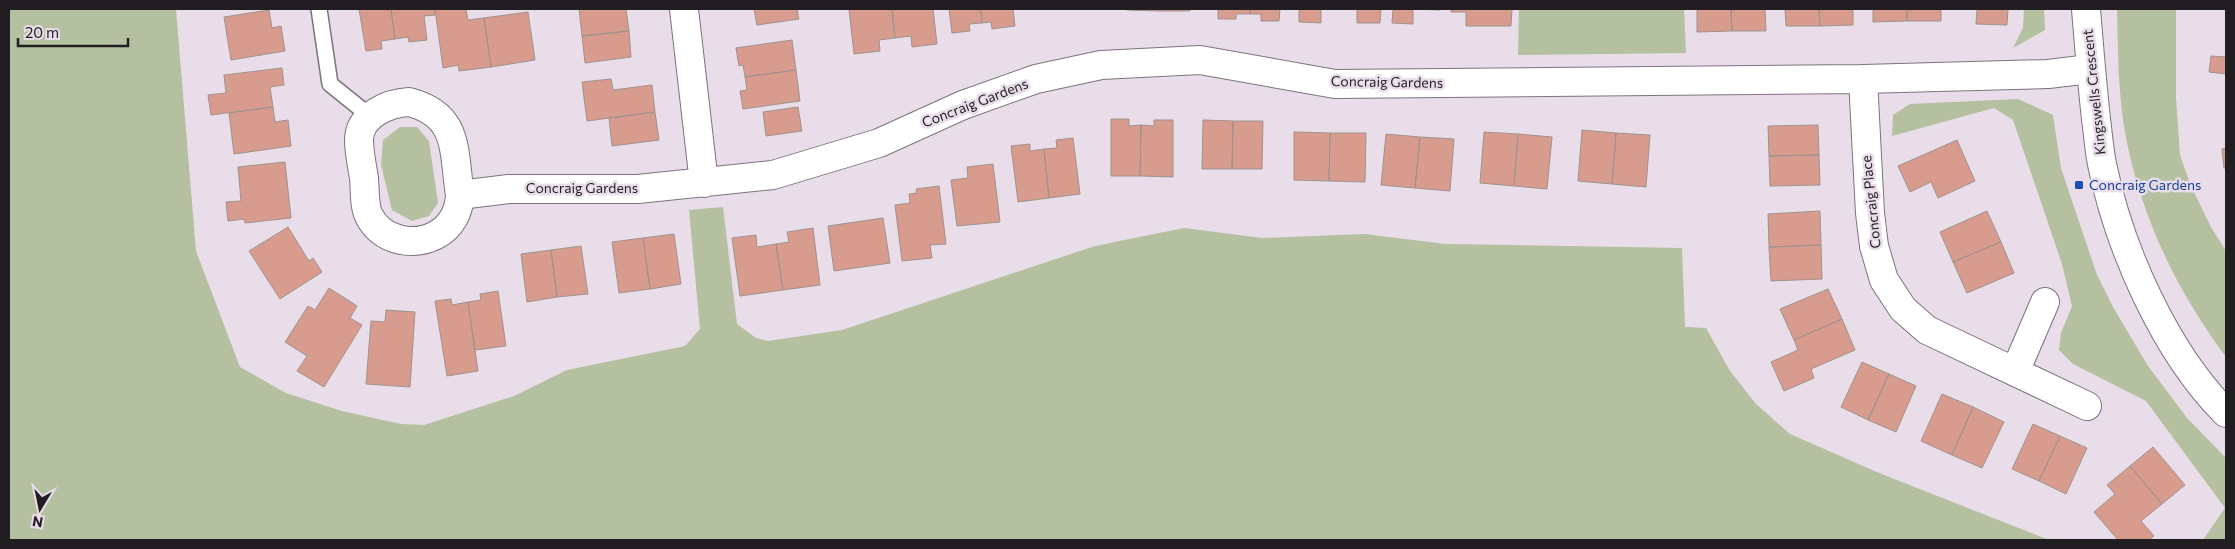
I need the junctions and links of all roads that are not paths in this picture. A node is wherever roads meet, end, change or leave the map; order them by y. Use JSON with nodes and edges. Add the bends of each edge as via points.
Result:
{"nodes":[{"id":1,"x":319,"y":9,"type":"edge"},
{"id":2,"x":684,"y":9,"type":"edge"},
{"id":3,"x":2086,"y":9,"type":"edge"},
{"id":4,"x":2090,"y":69,"type":"junction"},
{"id":5,"x":1863,"y":79,"type":"junction"},
{"id":6,"x":371,"y":117,"type":"junction"},
{"id":7,"x":704,"y":183,"type":"junction"},
{"id":8,"x":460,"y":195,"type":"junction"},
{"id":9,"x":2045,"y":302,"type":"dead end"},
{"id":10,"x":2015,"y":372,"type":"junction"},
{"id":11,"x":2086,"y":406,"type":"dead end"},
{"id":12,"x":2226,"y":412,"type":"edge"}],
"edges":[{"from":1,"to":6,"type":"lane","via":[[330,84]]},
{"from":2,"to":7,"type":"street"},
{"from":3,"to":4,"type":"street","name":"Kingswells Crescent"},
{"from":4,"to":5,"type":"street","name":"Concraig Gardens","via":[[2048,74]]},
{"from":4,"to":12,"type":"street","name":"Kingswells Crescent","via":[[2102,163],[2122,236],[2161,324],[2189,367]]},
{"from":5,"to":7,"type":"street","name":"Concraig Gardens","via":[[1335,84],[1200,60],[1101,65],[1036,79],[963,104],[879,143],[782,172]]},
{"from":5,"to":10,"type":"street","name":"Concraig Place","via":[[1870,213],[1874,246],[1884,280],[1903,309],[1928,330]]},
{"from":6,"to":8,"type":"street","via":[[392,103],[409,102],[425,106],[439,115],[450,129]]},
{"from":6,"to":8,"type":"street","via":[[359,138],[368,215],[378,228],[393,238],[409,242],[426,241],[441,233],[452,221]]},
{"from":7,"to":8,"type":"street","name":"Concraig Gardens","via":[[638,189],[509,188]]},
{"from":9,"to":10,"type":"street"},
{"from":10,"to":11,"type":"street","name":"Concraig Place"}]}
